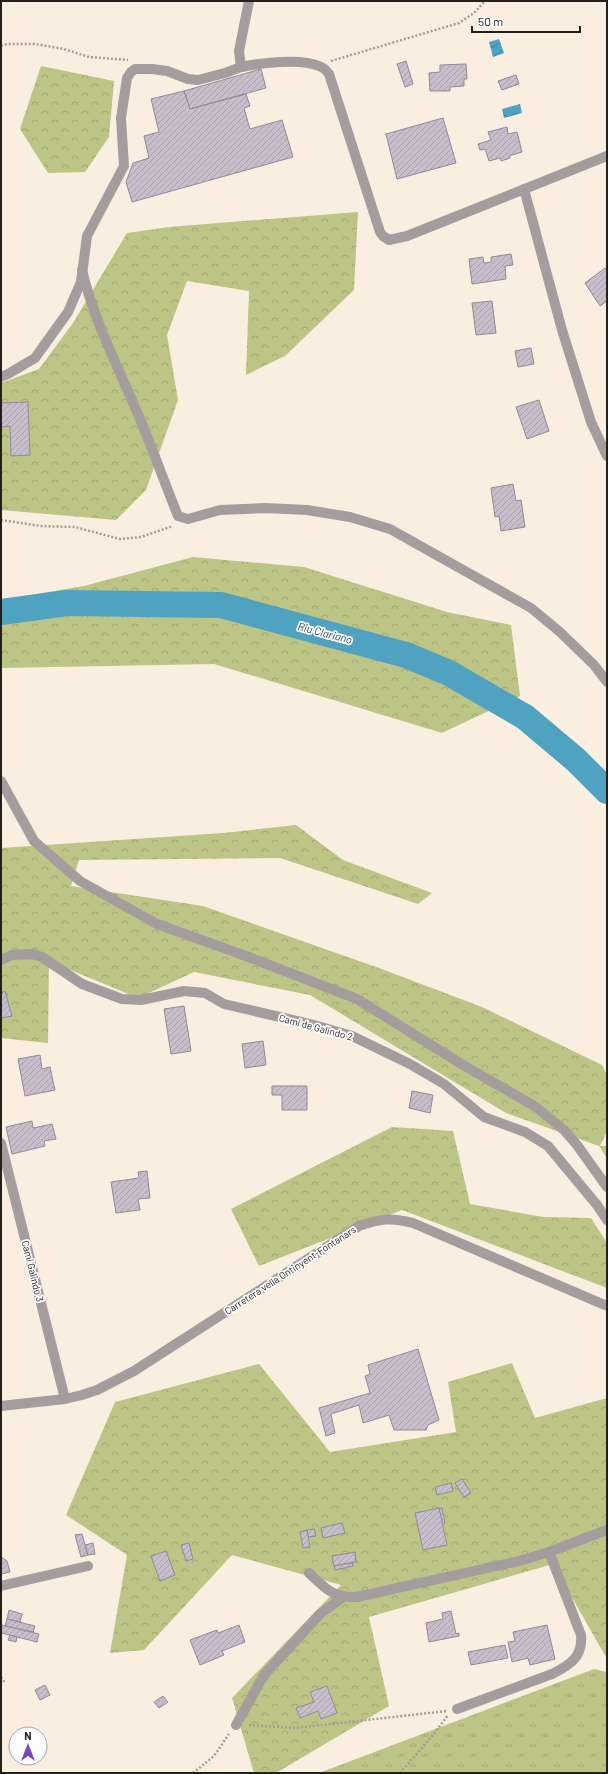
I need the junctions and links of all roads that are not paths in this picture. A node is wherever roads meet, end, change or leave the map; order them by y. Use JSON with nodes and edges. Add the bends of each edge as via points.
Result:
{"nodes":[{"id":1,"x":249,"y":1,"type":"edge"},
{"id":2,"x":241,"y":67,"type":"junction"},
{"id":3,"x":607,"y":156,"type":"edge"},
{"id":4,"x":524,"y":189,"type":"junction"},
{"id":5,"x":82,"y":270,"type":"junction"},
{"id":6,"x":1,"y":377,"type":"edge"},
{"id":7,"x":607,"y":456,"type":"edge"},
{"id":8,"x":607,"y":682,"type":"edge"},
{"id":9,"x":1,"y":780,"type":"edge"},
{"id":10,"x":1,"y":960,"type":"edge"},
{"id":11,"x":1,"y":1143,"type":"edge"},
{"id":12,"x":607,"y":1187,"type":"edge"},
{"id":13,"x":607,"y":1220,"type":"edge"},
{"id":14,"x":607,"y":1306,"type":"edge"},
{"id":15,"x":65,"y":1399,"type":"junction"},
{"id":16,"x":1,"y":1406,"type":"edge"},
{"id":17,"x":607,"y":1530,"type":"edge"},
{"id":18,"x":549,"y":1552,"type":"junction"},
{"id":19,"x":88,"y":1566,"type":"dead end"},
{"id":20,"x":309,"y":1573,"type":"dead end"},
{"id":21,"x":1,"y":1586,"type":"edge"},
{"id":22,"x":343,"y":1598,"type":"junction"},
{"id":23,"x":454,"y":1710,"type":"road end"},
{"id":24,"x":236,"y":1725,"type":"road end"}],
"edges":[{"from":1,"to":2,"type":"street","via":[[239,51]]},
{"from":2,"to":4,"type":"street","via":[[289,62],[314,64],[324,68],[332,80],[380,232],[389,240],[407,236]]},
{"from":2,"to":5,"type":"street","via":[[198,80],[159,70],[135,68],[131,72],[121,118],[124,166],[87,236]]},
{"from":3,"to":4,"type":"street"},
{"from":4,"to":7,"type":"street","via":[[591,422]]},
{"from":5,"to":6,"type":"street","via":[[81,282],[68,312],[35,358]]},
{"from":5,"to":8,"type":"street","via":[[99,324],[178,516],[188,519],[220,510],[307,510],[350,517],[390,529],[531,608],[594,665]]},
{"from":9,"to":12,"type":"street","via":[[34,841],[80,881],[157,924],[357,999],[543,1112],[577,1144]]},
{"from":10,"to":13,"type":"street","name":"Camí de Galindo 2","via":[[12,955],[32,954],[82,984],[122,999],[141,1000],[184,991],[205,993],[224,1004],[352,1036],[410,1064],[444,1084],[484,1117],[520,1130],[548,1146],[597,1204]]},
{"from":11,"to":15,"type":"street","name":"Camí Galindo 3"},
{"from":14,"to":15,"type":"street","name":"Carretera vella Ontinyent-Fontanars","via":[[413,1223],[396,1218],[376,1220],[358,1226],[134,1371],[97,1390]]},
{"from":15,"to":16,"type":"street","name":"Carretera vella Ontinyent-Fontanars"},
{"from":17,"to":18,"type":"street"},
{"from":18,"to":22,"type":"street","via":[[357,1597]]},
{"from":18,"to":23,"type":"street","via":[[581,1635],[582,1645],[579,1652],[567,1666],[552,1674]]},
{"from":19,"to":21,"type":"street"},
{"from":20,"to":22,"type":"street","via":[[327,1590]]},
{"from":22,"to":24,"type":"street","via":[[320,1614],[264,1675]]}]}
